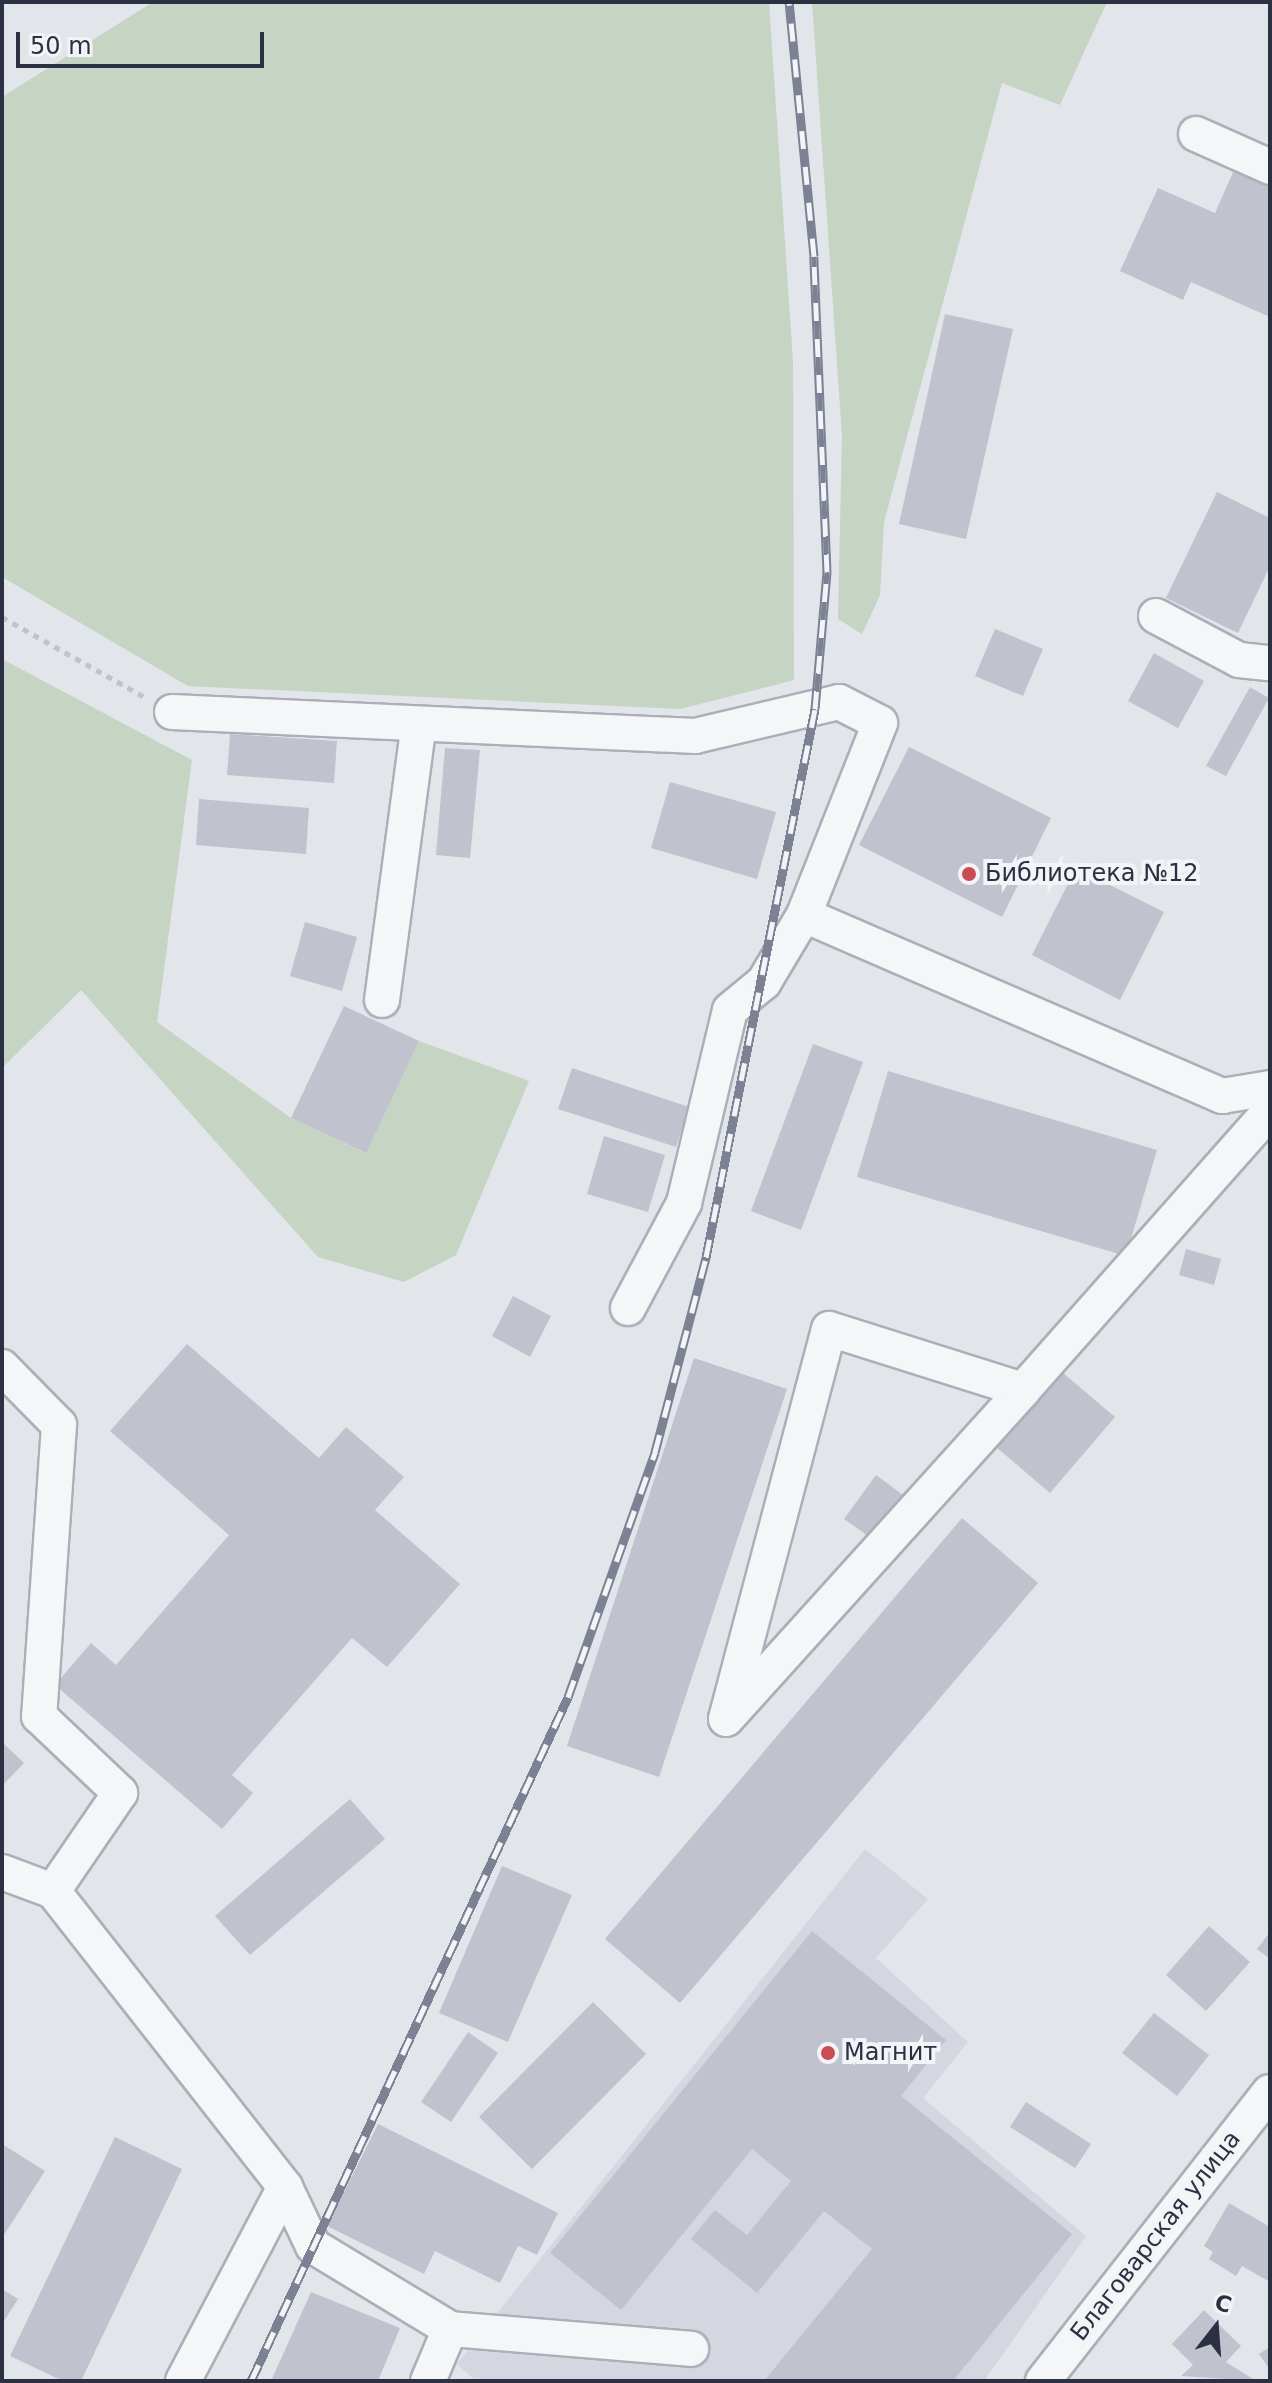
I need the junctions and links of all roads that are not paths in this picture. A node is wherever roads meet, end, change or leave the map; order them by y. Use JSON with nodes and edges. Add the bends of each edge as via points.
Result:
{"nodes":[{"id":1,"x":1196,"y":134,"type":"dead end"},
{"id":2,"x":1270,"y":167,"type":"edge"},
{"id":3,"x":1156,"y":616,"type":"dead end"},
{"id":4,"x":1270,"y":663,"type":"edge"},
{"id":5,"x":172,"y":712,"type":"road end"},
{"id":6,"x":419,"y":724,"type":"junction"},
{"id":7,"x":804,"y":915,"type":"junction"},
{"id":8,"x":382,"y":1000,"type":"dead end"},
{"id":9,"x":1270,"y":1088,"type":"edge"},
{"id":10,"x":1270,"y":1111,"type":"edge"},
{"id":11,"x":628,"y":1308,"type":"dead end"},
{"id":12,"x":2,"y":1367,"type":"edge"},
{"id":13,"x":1023,"y":1390,"type":"junction"},
{"id":14,"x":2,"y":1872,"type":"edge"},
{"id":15,"x":53,"y":1891,"type":"junction"},
{"id":16,"x":1270,"y":2092,"type":"edge"},
{"id":17,"x":285,"y":2187,"type":"junction"},
{"id":18,"x":450,"y":2329,"type":"junction"},
{"id":19,"x":691,"y":2349,"type":"dead end"},
{"id":20,"x":183,"y":2381,"type":"edge"},
{"id":21,"x":428,"y":2381,"type":"edge"},
{"id":22,"x":1043,"y":2381,"type":"edge"}],
"edges":[{"from":1,"to":2,"type":"street"},
{"from":3,"to":4,"type":"street","via":[[1239,660]]},
{"from":5,"to":6,"type":"street"},
{"from":6,"to":7,"type":"street","via":[[695,736],[839,702],[880,723]]},
{"from":6,"to":8,"type":"street"},
{"from":7,"to":9,"type":"street","via":[[1222,1096]]},
{"from":7,"to":11,"type":"street","via":[[764,982],[730,1010],[684,1203]]},
{"from":10,"to":13,"type":"street"},
{"from":12,"to":15,"type":"street","via":[[59,1425],[39,1716],[120,1793]]},
{"from":13,"to":13,"type":"street","via":[[960,1461],[726,1719],[829,1329]]},
{"from":14,"to":15,"type":"street"},
{"from":15,"to":17,"type":"street"},
{"from":16,"to":22,"type":"street","name":"Благоварская улица"},
{"from":17,"to":18,"type":"street","via":[[313,2246]]},
{"from":17,"to":20,"type":"street"},
{"from":18,"to":19,"type":"street"},
{"from":18,"to":21,"type":"street"}]}
